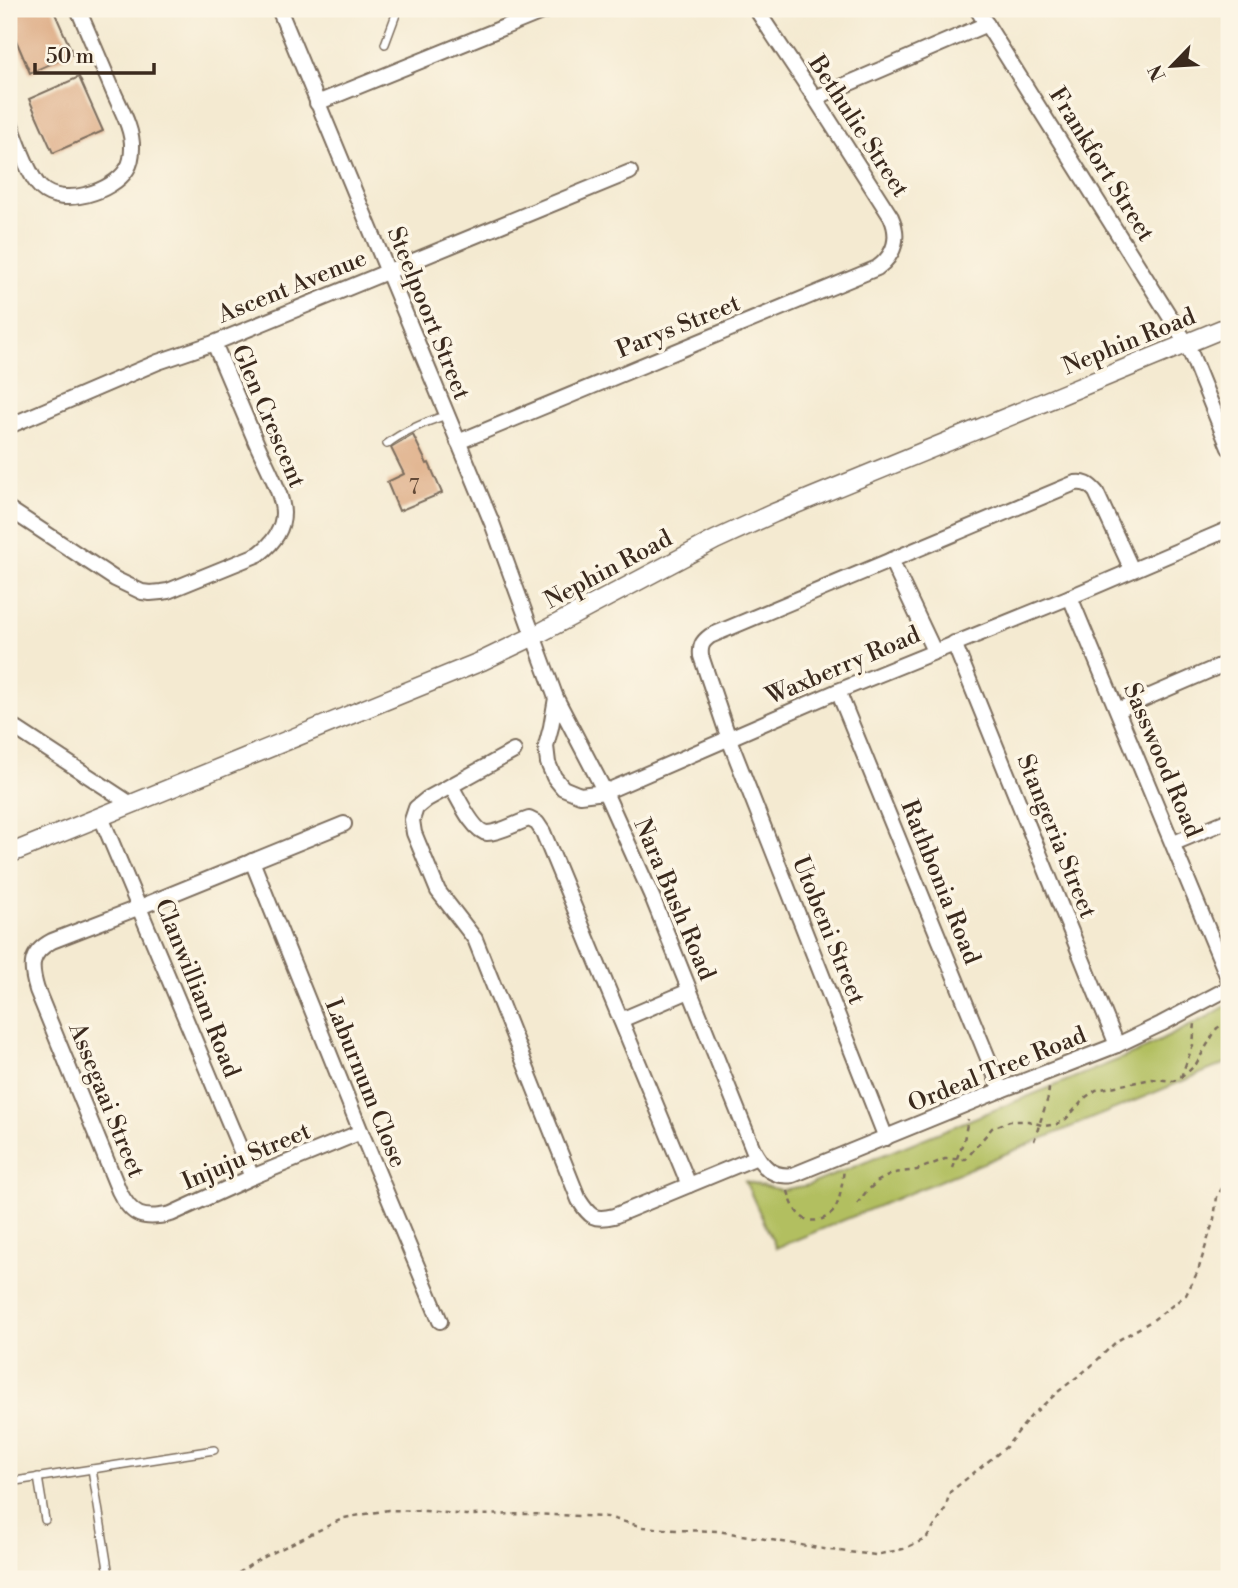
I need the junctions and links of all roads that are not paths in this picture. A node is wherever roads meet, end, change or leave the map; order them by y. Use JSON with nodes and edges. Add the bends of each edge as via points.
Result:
{"nodes":[{"id":1,"x":78,"y":9,"type":"edge"},
{"id":2,"x":279,"y":9,"type":"edge"},
{"id":3,"x":398,"y":9,"type":"edge"},
{"id":4,"x":548,"y":9,"type":"edge"},
{"id":5,"x":756,"y":9,"type":"edge"},
{"id":6,"x":977,"y":9,"type":"edge"},
{"id":7,"x":987,"y":24,"type":"junction"},
{"id":8,"x":385,"y":44,"type":"dead end"},
{"id":9,"x":816,"y":98,"type":"junction"},
{"id":10,"x":317,"y":103,"type":"junction"},
{"id":11,"x":9,"y":120,"type":"edge"},
{"id":12,"x":630,"y":172,"type":"dead end"},
{"id":13,"x":896,"y":234,"type":"joint"},
{"id":14,"x":388,"y":272,"type":"junction"},
{"id":15,"x":1229,"y":326,"type":"edge"},
{"id":16,"x":214,"y":343,"type":"junction"},
{"id":17,"x":1188,"y":344,"type":"junction"},
{"id":18,"x":447,"y":415,"type":"junction"},
{"id":19,"x":9,"y":426,"type":"edge"},
{"id":20,"x":458,"y":442,"type":"junction"},
{"id":21,"x":387,"y":444,"type":"dead end"},
{"id":22,"x":1229,"y":448,"type":"edge"},
{"id":23,"x":9,"y":509,"type":"edge"},
{"id":24,"x":1229,"y":528,"type":"edge"},
{"id":25,"x":891,"y":560,"type":"junction"},
{"id":26,"x":1132,"y":570,"type":"junction"},
{"id":27,"x":1070,"y":597,"type":"junction"},
{"id":28,"x":534,"y":636,"type":"junction"},
{"id":29,"x":954,"y":643,"type":"junction"},
{"id":30,"x":934,"y":651,"type":"junction"},
{"id":31,"x":1229,"y":663,"type":"edge"},
{"id":32,"x":838,"y":691,"type":"junction"},
{"id":33,"x":556,"y":698,"type":"junction"},
{"id":34,"x":1118,"y":710,"type":"junction"},
{"id":35,"x":9,"y":724,"type":"edge"},
{"id":36,"x":729,"y":739,"type":"junction"},
{"id":37,"x":514,"y":751,"type":"dead end"},
{"id":38,"x":451,"y":786,"type":"junction"},
{"id":39,"x":605,"y":792,"type":"junction"},
{"id":40,"x":131,"y":804,"type":"junction"},
{"id":41,"x":101,"y":817,"type":"junction"},
{"id":42,"x":1229,"y":820,"type":"edge"},
{"id":43,"x":344,"y":824,"type":"dead end"},
{"id":44,"x":1174,"y":844,"type":"junction"},
{"id":45,"x":9,"y":854,"type":"edge"},
{"id":46,"x":252,"y":861,"type":"junction"},
{"id":47,"x":140,"y":907,"type":"junction"},
{"id":48,"x":1229,"y":980,"type":"edge"},
{"id":49,"x":1229,"y":988,"type":"edge"},
{"id":50,"x":689,"y":990,"type":"junction"},
{"id":51,"x":621,"y":1020,"type":"junction"},
{"id":52,"x":1117,"y":1045,"type":"junction"},
{"id":53,"x":1001,"y":1090,"type":"junction"},
{"id":54,"x":361,"y":1132,"type":"junction"},
{"id":55,"x":886,"y":1138,"type":"junction"},
{"id":56,"x":757,"y":1157,"type":"junction"},
{"id":57,"x":780,"y":1176,"type":"joint"},
{"id":58,"x":252,"y":1177,"type":"junction"},
{"id":59,"x":689,"y":1185,"type":"junction"},
{"id":60,"x":147,"y":1217,"type":"joint"},
{"id":61,"x":440,"y":1321,"type":"dead end"},
{"id":62,"x":214,"y":1450,"type":"dead end"},
{"id":63,"x":92,"y":1469,"type":"junction"},
{"id":64,"x":38,"y":1477,"type":"junction"},
{"id":65,"x":9,"y":1482,"type":"edge"},
{"id":66,"x":45,"y":1520,"type":"dead end"},
{"id":67,"x":109,"y":1575,"type":"dead end"}],
"edges":[{"from":1,"to":11,"type":"street","via":[[132,140],[126,172],[109,186],[83,195],[47,192],[33,177]]},
{"from":2,"to":10,"type":"street","name":"Steelpoort Street"},
{"from":3,"to":8,"type":"lane"},
{"from":4,"to":10,"type":"street"},
{"from":5,"to":9,"type":"street","name":"Bethulie Street"},
{"from":6,"to":7,"type":"street","name":"Frankfort Street"},
{"from":7,"to":9,"type":"street"},
{"from":7,"to":17,"type":"street","name":"Frankfort Street"},
{"from":9,"to":13,"type":"street","name":"Bethulie Street","via":[[891,217]]},
{"from":10,"to":14,"type":"street","name":"Steelpoort Street"},
{"from":12,"to":14,"type":"street","name":"Ascent Avenue"},
{"from":13,"to":20,"type":"street","name":"Parys Street","via":[[890,257],[877,268]]},
{"from":14,"to":16,"type":"street","name":"Ascent Avenue"},
{"from":14,"to":18,"type":"street","name":"Steelpoort Street"},
{"from":15,"to":17,"type":"street","name":"Nephin Road"},
{"from":16,"to":19,"type":"street","name":"Ascent Avenue"},
{"from":16,"to":23,"type":"street","name":"Glen Crescent","via":[[283,510],[278,533],[259,554],[168,591],[150,593],[116,579]]},
{"from":17,"to":22,"type":"street","name":"Frankfort Street"},
{"from":17,"to":28,"type":"street","name":"Nephin Road","via":[[774,513]]},
{"from":18,"to":20,"type":"street","name":"Steelpoort Street"},
{"from":18,"to":21,"type":"lane","via":[[412,428]]},
{"from":20,"to":28,"type":"street","name":"Steelpoort Street"},
{"from":24,"to":26,"type":"street","name":"Waxberry Road"},
{"from":25,"to":26,"type":"street","via":[[1083,482],[1096,492]]},
{"from":25,"to":30,"type":"street"},
{"from":25,"to":36,"type":"street","name":"Utobeni Street","via":[[704,641],[701,656]]},
{"from":26,"to":27,"type":"street","name":"Waxberry Road"},
{"from":27,"to":29,"type":"street","name":"Waxberry Road"},
{"from":27,"to":34,"type":"street","name":"Sasswood Road"},
{"from":28,"to":33,"type":"street","name":"Nara Bush Road"},
{"from":28,"to":40,"type":"street","name":"Nephin Road"},
{"from":29,"to":30,"type":"street","name":"Waxberry Road"},
{"from":29,"to":52,"type":"street","name":"Stangeria Street"},
{"from":30,"to":32,"type":"street","name":"Waxberry Road"},
{"from":31,"to":34,"type":"street"},
{"from":32,"to":36,"type":"street","name":"Waxberry Road"},
{"from":32,"to":53,"type":"street","name":"Rathbonia Road"},
{"from":33,"to":39,"type":"street","name":"Nara Bush Road"},
{"from":33,"to":39,"type":"street","name":"Waxberry Road","via":[[546,746],[554,777],[563,788],[580,795]]},
{"from":34,"to":44,"type":"street","name":"Sasswood Road"},
{"from":35,"to":40,"type":"street"},
{"from":36,"to":39,"type":"street","name":"Waxberry Road"},
{"from":36,"to":55,"type":"street","name":"Utobeni Street"},
{"from":37,"to":38,"type":"street"},
{"from":38,"to":51,"type":"street","via":[[481,831],[489,833],[529,819],[537,823]]},
{"from":38,"to":59,"type":"street","via":[[416,808],[411,820],[414,833],[438,891],[475,939],[586,1212],[593,1217],[614,1216]]},
{"from":39,"to":50,"type":"street","name":"Nara Bush Road"},
{"from":40,"to":41,"type":"street","name":"Nephin Road"},
{"from":41,"to":45,"type":"street","name":"Nephin Road"},
{"from":41,"to":47,"type":"street","name":"Clanwilliam Road"},
{"from":42,"to":44,"type":"street"},
{"from":43,"to":46,"type":"street","name":"Assegaai Street"},
{"from":44,"to":48,"type":"street","name":"Sasswood Road"},
{"from":46,"to":47,"type":"street","name":"Assegaai Street"},
{"from":46,"to":54,"type":"street","name":"Laburnum Close"},
{"from":47,"to":58,"type":"street","name":"Clanwilliam Road"},
{"from":47,"to":60,"type":"street","name":"Assegaai Street","via":[[43,946],[32,966],[37,990],[125,1203],[134,1213]]},
{"from":49,"to":52,"type":"street","name":"Ordeal Tree Road"},
{"from":50,"to":51,"type":"street"},
{"from":50,"to":56,"type":"street","name":"Nara Bush Road"},
{"from":51,"to":59,"type":"street"},
{"from":52,"to":53,"type":"street","name":"Ordeal Tree Road"},
{"from":53,"to":55,"type":"street","name":"Ordeal Tree Road"},
{"from":54,"to":58,"type":"street","name":"Injuju Street"},
{"from":54,"to":61,"type":"street","name":"Laburnum Close"},
{"from":55,"to":57,"type":"street","name":"Ordeal Tree Road"},
{"from":56,"to":57,"type":"street","name":"Nara Bush Road","via":[[767,1170]]},
{"from":56,"to":59,"type":"street"},
{"from":58,"to":60,"type":"street","name":"Injuju Street","via":[[171,1214]]},
{"from":62,"to":63,"type":"lane"},
{"from":63,"to":64,"type":"lane"},
{"from":63,"to":67,"type":"lane"},
{"from":64,"to":65,"type":"lane"},
{"from":64,"to":66,"type":"lane"}]}
